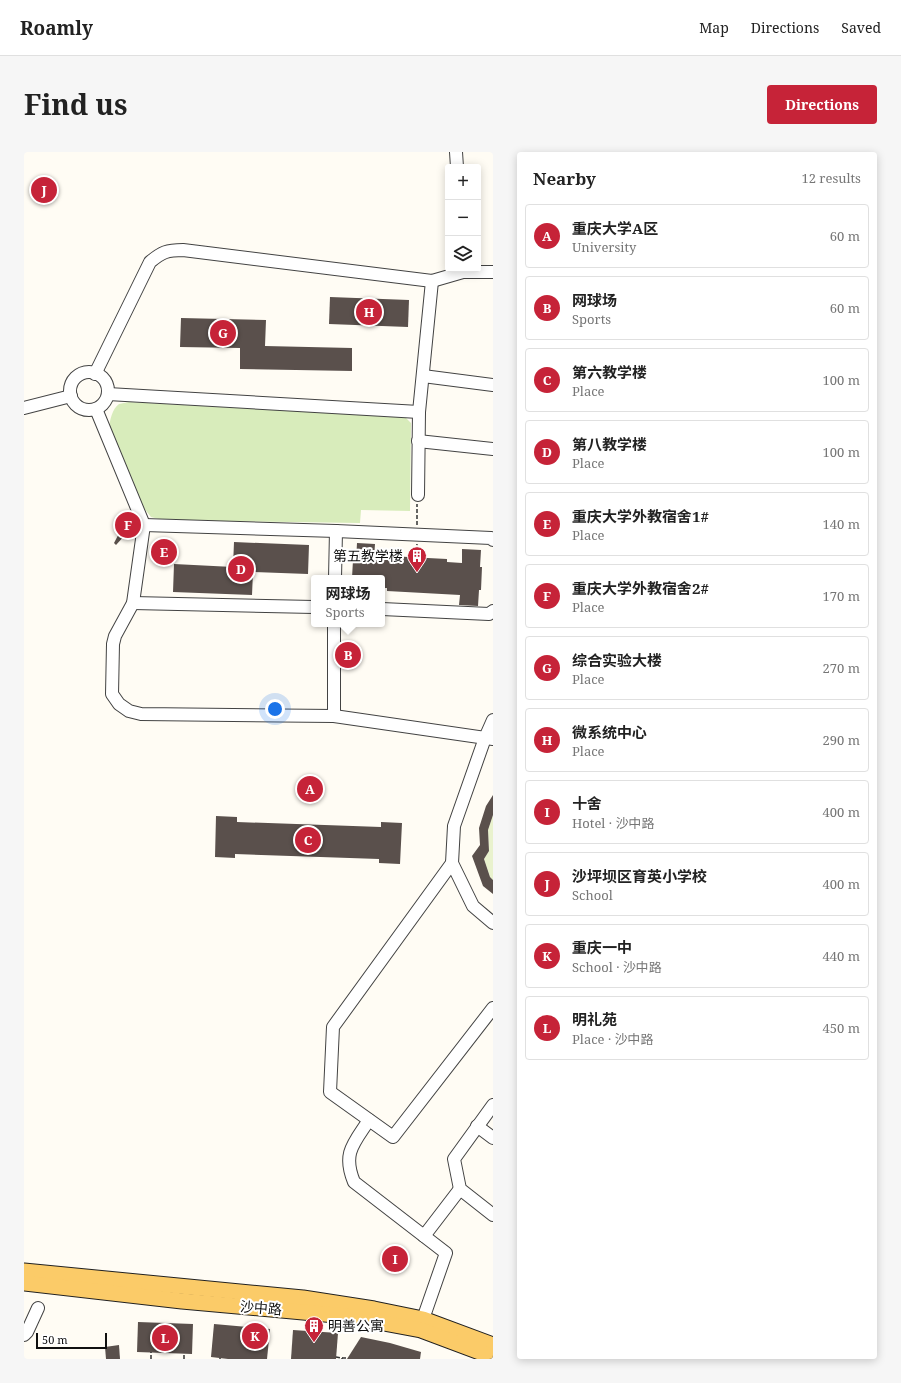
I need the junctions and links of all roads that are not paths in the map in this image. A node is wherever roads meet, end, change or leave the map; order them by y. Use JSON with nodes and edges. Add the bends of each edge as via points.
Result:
{"nodes":[{"id":1,"x":456,"y":152,"type":"edge"},
{"id":2,"x":457,"y":164,"type":"edge"},
{"id":3,"x":481,"y":271,"type":"edge"},
{"id":4,"x":457,"y":272,"type":"edge"},
{"id":5,"x":493,"y":272,"type":"edge"},
{"id":6,"x":432,"y":281,"type":"junction"},
{"id":7,"x":95,"y":374,"type":"junction"},
{"id":8,"x":423,"y":376,"type":"junction"},
{"id":9,"x":493,"y":385,"type":"edge"},
{"id":10,"x":108,"y":394,"type":"junction"},
{"id":11,"x":70,"y":396,"type":"junction"},
{"id":12,"x":24,"y":408,"type":"edge"},
{"id":13,"x":96,"y":409,"type":"junction"},
{"id":14,"x":419,"y":412,"type":"junction"},
{"id":15,"x":418,"y":441,"type":"junction"},
{"id":16,"x":493,"y":450,"type":"edge"},
{"id":17,"x":418,"y":494,"type":"road end"},
{"id":18,"x":144,"y":525,"type":"junction"},
{"id":19,"x":336,"y":531,"type":"junction"},
{"id":20,"x":493,"y":540,"type":"edge"},
{"id":21,"x":335,"y":575,"type":"edge"},
{"id":22,"x":133,"y":602,"type":"junction"},
{"id":23,"x":311,"y":608,"type":"edge"},
{"id":24,"x":385,"y":610,"type":"edge"},
{"id":25,"x":493,"y":611,"type":"edge"},
{"id":26,"x":334,"y":627,"type":"edge"},
{"id":27,"x":334,"y":716,"type":"junction"},
{"id":28,"x":493,"y":720,"type":"edge"},
{"id":29,"x":489,"y":738,"type":"edge"},
{"id":30,"x":452,"y":863,"type":"junction"},
{"id":31,"x":493,"y":923,"type":"edge"},
{"id":32,"x":493,"y":1008,"type":"edge"},
{"id":33,"x":493,"y":1104,"type":"edge"},
{"id":34,"x":369,"y":1120,"type":"junction"},
{"id":35,"x":478,"y":1126,"type":"junction"},
{"id":36,"x":493,"y":1138,"type":"edge"},
{"id":37,"x":460,"y":1189,"type":"junction"},
{"id":38,"x":493,"y":1215,"type":"edge"},
{"id":39,"x":424,"y":1236,"type":"junction"},
{"id":40,"x":24,"y":1271,"type":"edge"},
{"id":41,"x":24,"y":1283,"type":"edge"},
{"id":42,"x":38,"y":1308,"type":"dead end"},
{"id":43,"x":423,"y":1319,"type":"junction"},
{"id":44,"x":24,"y":1335,"type":"edge"},
{"id":45,"x":493,"y":1345,"type":"edge"},
{"id":46,"x":493,"y":1357,"type":"edge"}],
"edges":[{"from":1,"to":2,"type":"street"},
{"from":3,"to":5,"type":"street"},
{"from":4,"to":6,"type":"street"},
{"from":6,"to":7,"type":"street","via":[[172,250],[160,254],[150,262]]},
{"from":6,"to":8,"type":"street"},
{"from":7,"to":10,"type":"street","via":[[105,382]]},
{"from":7,"to":11,"type":"street","via":[[84,373],[78,376],[71,385]]},
{"from":8,"to":9,"type":"street"},
{"from":8,"to":14,"type":"street"},
{"from":10,"to":13,"type":"street","via":[[102,406]]},
{"from":10,"to":14,"type":"street"},
{"from":11,"to":12,"type":"street"},
{"from":11,"to":13,"type":"street","via":[[77,406],[89,410]]},
{"from":13,"to":18,"type":"street"},
{"from":14,"to":15,"type":"street"},
{"from":15,"to":16,"type":"street"},
{"from":15,"to":17,"type":"street"},
{"from":18,"to":19,"type":"street"},
{"from":18,"to":22,"type":"street"},
{"from":19,"to":20,"type":"street"},
{"from":19,"to":21,"type":"street"},
{"from":22,"to":23,"type":"street"},
{"from":22,"to":27,"type":"street","via":[[113,644],[112,694],[119,704],[129,711],[141,714]]},
{"from":24,"to":25,"type":"street","via":[[489,614]]},
{"from":26,"to":27,"type":"street"},
{"from":27,"to":29,"type":"street"},
{"from":28,"to":29,"type":"street"},
{"from":29,"to":30,"type":"street","via":[[454,826]]},
{"from":30,"to":31,"type":"street","via":[[472,906]]},
{"from":30,"to":34,"type":"street","via":[[333,1027],[330,1092]]},
{"from":32,"to":34,"type":"street","via":[[393,1137]]},
{"from":33,"to":35,"type":"street"},
{"from":34,"to":39,"type":"street","via":[[350,1149],[350,1170],[354,1182]]},
{"from":35,"to":36,"type":"street"},
{"from":35,"to":37,"type":"street","via":[[454,1158]]},
{"from":37,"to":38,"type":"street"},
{"from":37,"to":39,"type":"street"},
{"from":39,"to":43,"type":"street","via":[[446,1253]]},
{"from":40,"to":43,"type":"main road","name":"沙中路","via":[[303,1298]]},
{"from":41,"to":46,"type":"main road","name":"沙中路","via":[[346,1316],[422,1330]]},
{"from":42,"to":44,"type":"street"},
{"from":43,"to":45,"type":"main road","name":"沙中路"}]}
